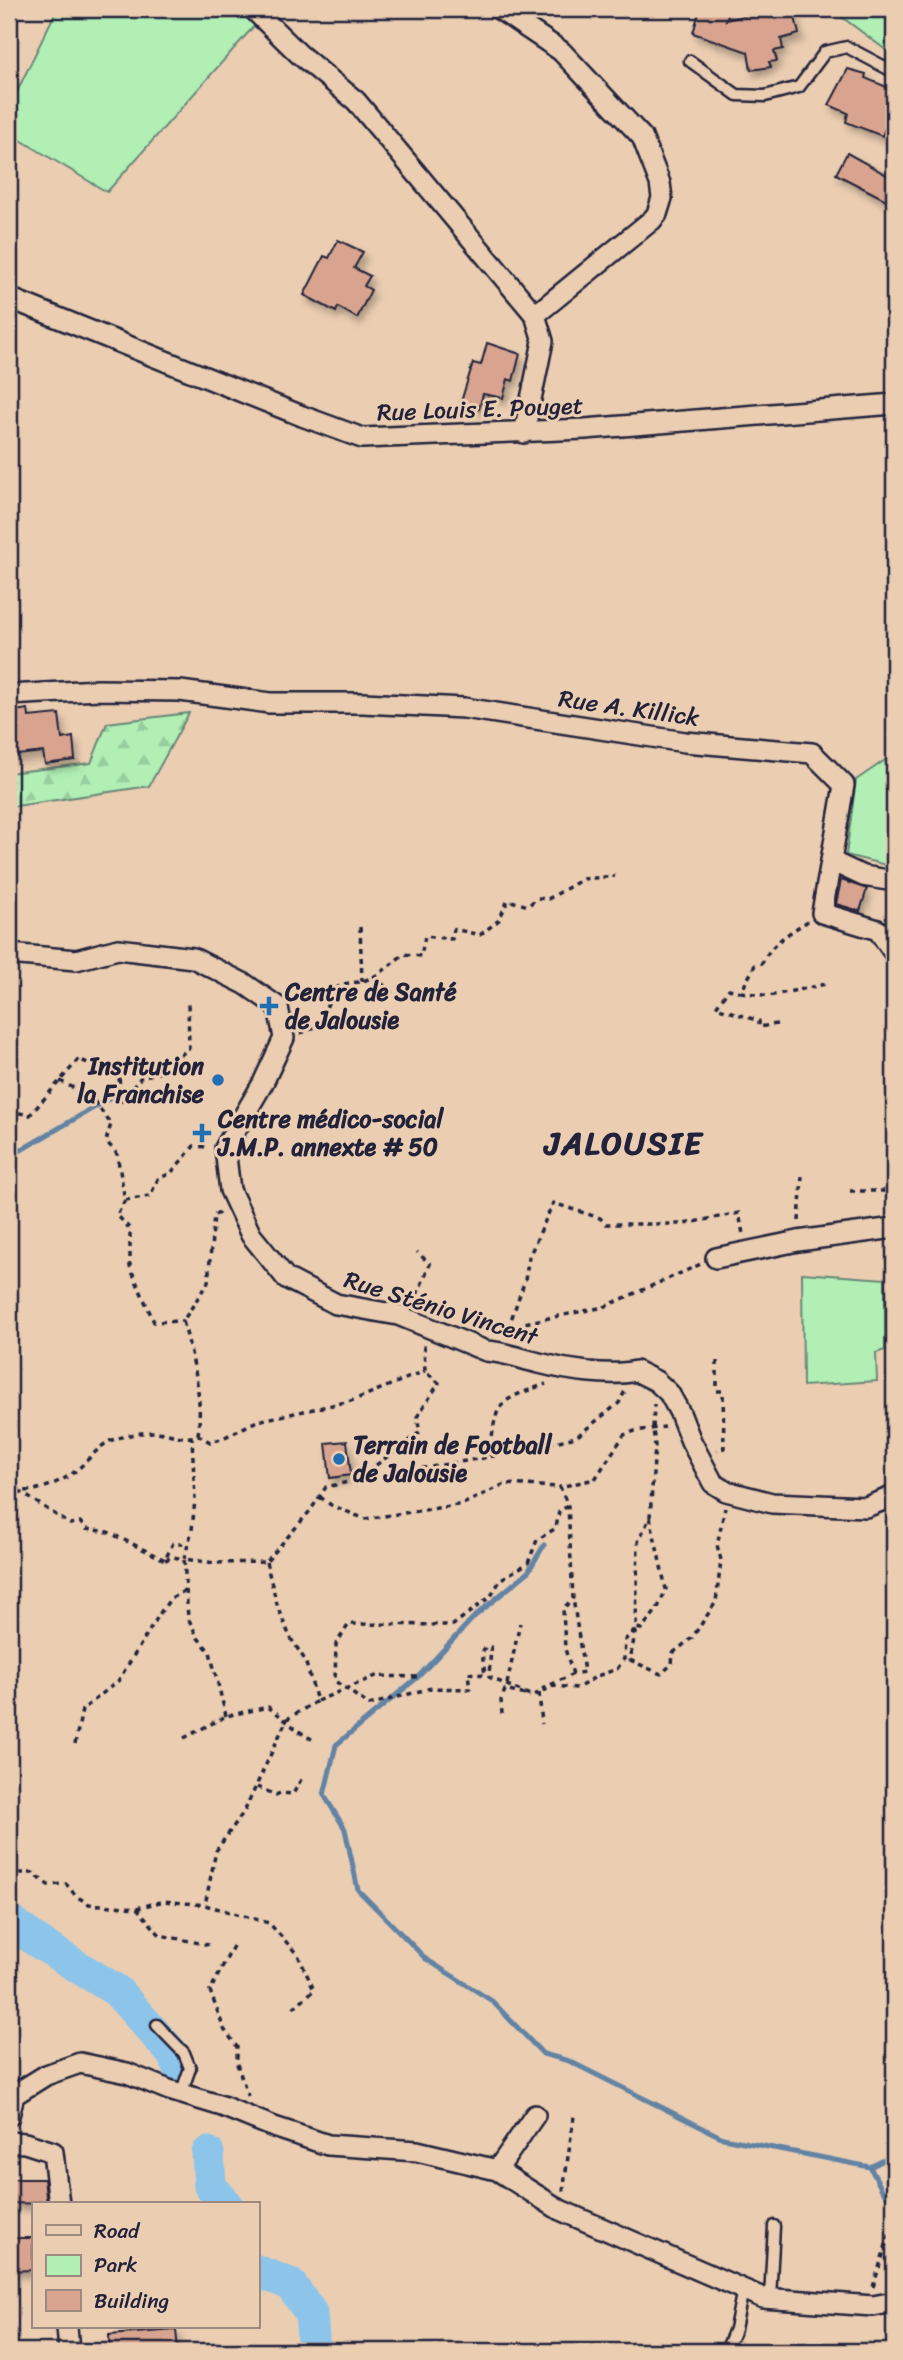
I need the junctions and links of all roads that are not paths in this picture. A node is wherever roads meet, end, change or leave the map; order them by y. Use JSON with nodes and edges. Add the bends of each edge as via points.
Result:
{"nodes":[{"id":1,"x":253,"y":9,"type":"edge"},
{"id":2,"x":499,"y":9,"type":"edge"},
{"id":3,"x":690,"y":61,"type":"dead end"},
{"id":4,"x":894,"y":72,"type":"edge"},
{"id":5,"x":9,"y":298,"type":"edge"},
{"id":6,"x":535,"y":315,"type":"junction"},
{"id":7,"x":894,"y":404,"type":"edge"},
{"id":8,"x":524,"y":433,"type":"junction"},
{"id":9,"x":9,"y":695,"type":"edge"},
{"id":10,"x":831,"y":861,"type":"junction"},
{"id":11,"x":894,"y":881,"type":"edge"},
{"id":12,"x":894,"y":953,"type":"edge"},
{"id":13,"x":9,"y":954,"type":"edge"},
{"id":14,"x":894,"y":1228,"type":"edge"},
{"id":15,"x":716,"y":1258,"type":"road end"},
{"id":16,"x":894,"y":1496,"type":"edge"},
{"id":17,"x":157,"y":2025,"type":"dead end"},
{"id":18,"x":181,"y":2094,"type":"junction"},
{"id":19,"x":535,"y":2115,"type":"dead end"},
{"id":20,"x":9,"y":2116,"type":"edge"},
{"id":21,"x":9,"y":2142,"type":"edge"},
{"id":22,"x":497,"y":2170,"type":"junction"},
{"id":23,"x":59,"y":2202,"type":"edge"},
{"id":24,"x":774,"y":2226,"type":"dead end"},
{"id":25,"x":743,"y":2289,"type":"junction"},
{"id":26,"x":770,"y":2298,"type":"junction"},
{"id":27,"x":894,"y":2302,"type":"edge"},
{"id":28,"x":67,"y":2328,"type":"edge"},
{"id":29,"x":69,"y":2351,"type":"edge"},
{"id":30,"x":726,"y":2351,"type":"edge"}],
"edges":[{"from":1,"to":6,"type":"street","via":[[356,101]]},
{"from":2,"to":6,"type":"street","via":[[561,51],[642,137],[662,198],[652,220]]},
{"from":3,"to":4,"type":"lane","via":[[737,95],[765,96],[799,87],[825,52],[847,47]]},
{"from":5,"to":8,"type":"street","name":"Rue Louis E. Pouget","via":[[362,438]]},
{"from":6,"to":8,"type":"street","via":[[543,341]]},
{"from":7,"to":8,"type":"street","name":"Rue Louis E. Pouget"},
{"from":9,"to":10,"type":"street","name":"Rue A. Killick","via":[[180,691],[270,703],[464,708],[685,742],[812,753],[844,785]]},
{"from":10,"to":11,"type":"street","via":[[863,876]]},
{"from":10,"to":12,"type":"street","name":"Rue A. Killick","via":[[822,913],[878,930]]},
{"from":13,"to":16,"type":"street","name":"Rue Sténio Vincent","via":[[76,960],[118,949],[193,958],[246,984],[278,1007],[285,1038],[225,1148],[230,1190],[251,1235],[286,1278],[336,1304],[398,1315],[486,1351],[540,1364],[621,1374],[636,1371],[669,1393],[713,1483],[728,1492],[772,1503],[866,1507]]},
{"from":14,"to":15,"type":"street"},
{"from":17,"to":18,"type":"lane","via":[[184,2053],[190,2068]]},
{"from":18,"to":20,"type":"street","via":[[127,2073],[80,2063],[46,2075],[14,2095]]},
{"from":18,"to":22,"type":"street","via":[[328,2145],[417,2151]]},
{"from":19,"to":22,"type":"street"},
{"from":21,"to":23,"type":"street","via":[[53,2152]]},
{"from":22,"to":25,"type":"street","via":[[561,2210]]},
{"from":24,"to":26,"type":"lane"},
{"from":25,"to":26,"type":"street"},
{"from":25,"to":30,"type":"lane"},
{"from":26,"to":27,"type":"street","via":[[867,2305]]},
{"from":28,"to":29,"type":"street"}]}
